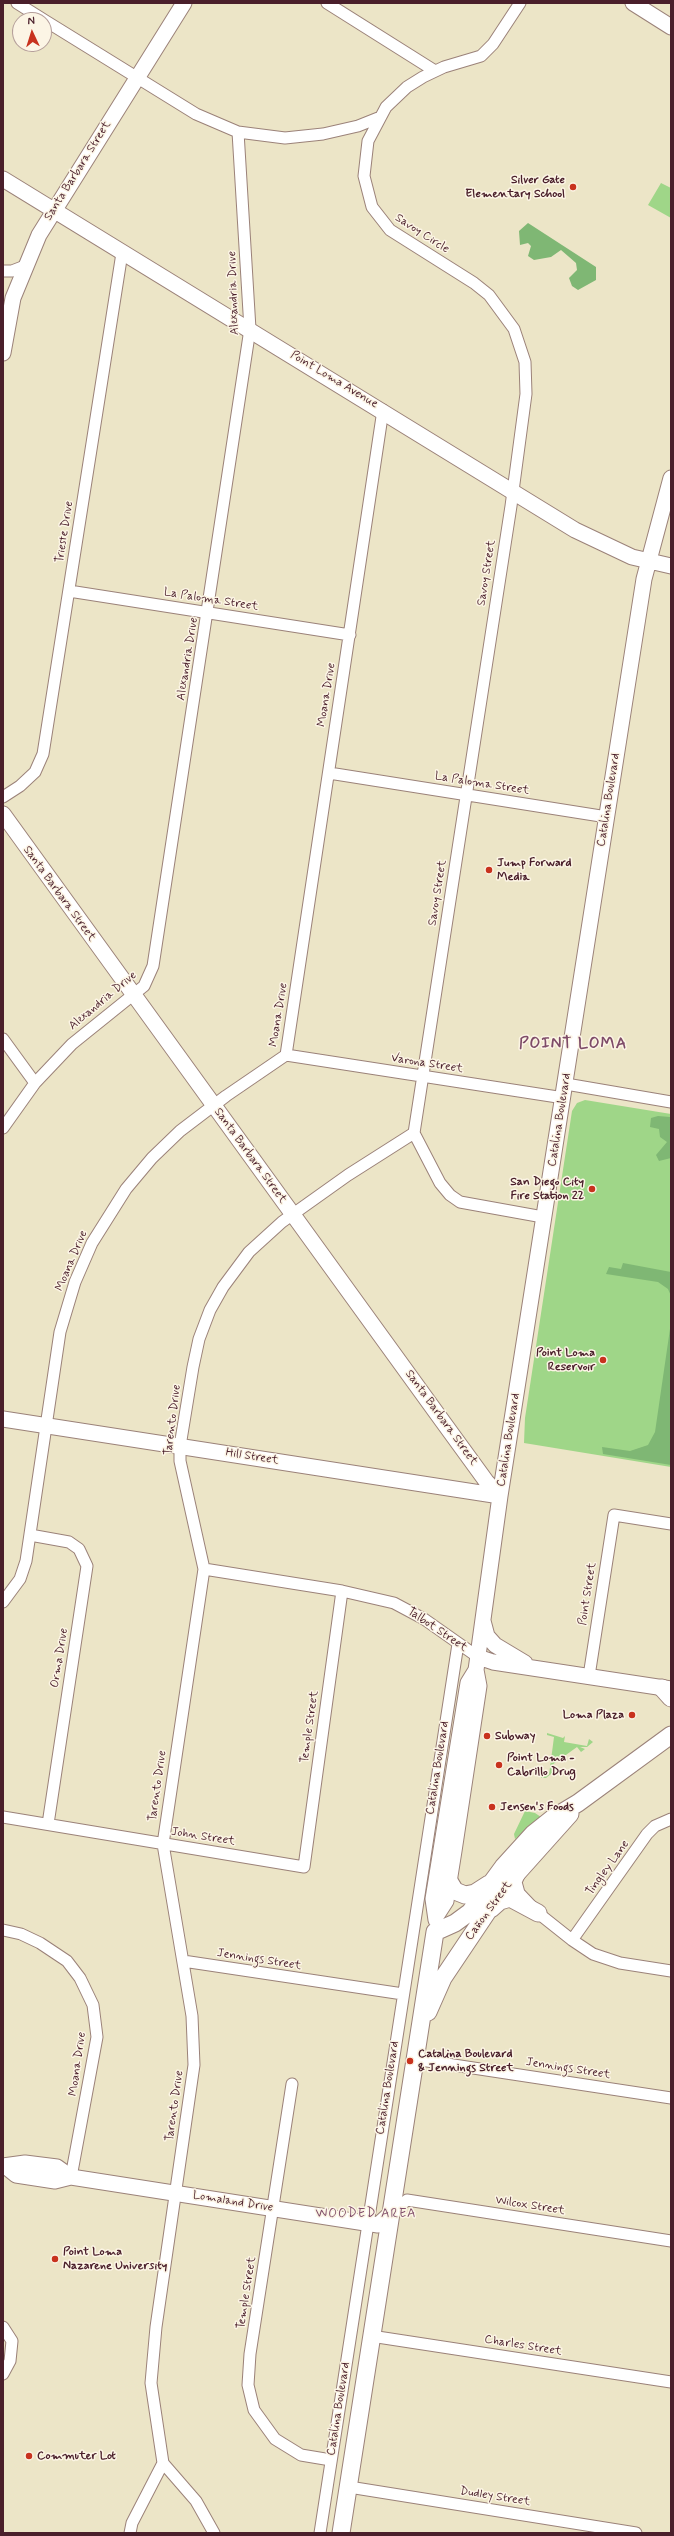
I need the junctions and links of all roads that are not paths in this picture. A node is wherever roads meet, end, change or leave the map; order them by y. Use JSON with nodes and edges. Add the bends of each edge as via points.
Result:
{"nodes":[{"id":1,"x":17,"y":3,"type":"edge"},
{"id":2,"x":184,"y":3,"type":"edge"},
{"id":3,"x":327,"y":3,"type":"edge"},
{"id":4,"x":520,"y":3,"type":"edge"},
{"id":5,"x":633,"y":3,"type":"edge"},
{"id":6,"x":31,"y":12,"type":"edge"},
{"id":7,"x":52,"y":25,"type":"edge"},
{"id":8,"x":671,"y":27,"type":"edge"},
{"id":9,"x":435,"y":71,"type":"junction"},
{"id":10,"x":137,"y":78,"type":"junction"},
{"id":11,"x":378,"y":118,"type":"junction"},
{"id":12,"x":238,"y":132,"type":"junction"},
{"id":13,"x":3,"y":179,"type":"edge"},
{"id":14,"x":53,"y":210,"type":"junction"},
{"id":15,"x":122,"y":253,"type":"junction"},
{"id":16,"x":25,"y":266,"type":"junction"},
{"id":17,"x":3,"y":271,"type":"edge"},
{"id":18,"x":250,"y":329,"type":"junction"},
{"id":19,"x":3,"y":353,"type":"edge"},
{"id":20,"x":383,"y":410,"type":"junction"},
{"id":21,"x":671,"y":478,"type":"edge"},
{"id":22,"x":513,"y":490,"type":"junction"},
{"id":23,"x":648,"y":561,"type":"junction"},
{"id":24,"x":671,"y":566,"type":"edge"},
{"id":25,"x":69,"y":591,"type":"junction"},
{"id":26,"x":208,"y":612,"type":"junction"},
{"id":27,"x":350,"y":635,"type":"junction"},
{"id":28,"x":329,"y":773,"type":"junction"},
{"id":29,"x":467,"y":795,"type":"junction"},
{"id":30,"x":3,"y":798,"type":"edge"},
{"id":31,"x":3,"y":814,"type":"edge"},
{"id":32,"x":607,"y":817,"type":"junction"},
{"id":33,"x":133,"y":996,"type":"junction"},
{"id":34,"x":3,"y":1039,"type":"edge"},
{"id":35,"x":286,"y":1055,"type":"junction"},
{"id":36,"x":422,"y":1077,"type":"junction"},
{"id":37,"x":35,"y":1083,"type":"junction"},
{"id":38,"x":565,"y":1091,"type":"junction"},
{"id":39,"x":671,"y":1102,"type":"edge"},
{"id":40,"x":213,"y":1105,"type":"junction"},
{"id":41,"x":3,"y":1128,"type":"edge"},
{"id":42,"x":414,"y":1133,"type":"junction"},
{"id":43,"x":293,"y":1215,"type":"junction"},
{"id":44,"x":543,"y":1217,"type":"junction"},
{"id":45,"x":3,"y":1419,"type":"edge"},
{"id":46,"x":47,"y":1426,"type":"junction"},
{"id":47,"x":180,"y":1446,"type":"junction"},
{"id":48,"x":500,"y":1496,"type":"junction"},
{"id":49,"x":671,"y":1524,"type":"edge"},
{"id":50,"x":30,"y":1535,"type":"junction"},
{"id":51,"x":204,"y":1569,"type":"junction"},
{"id":52,"x":342,"y":1591,"type":"junction"},
{"id":53,"x":3,"y":1602,"type":"edge"},
{"id":54,"x":483,"y":1620,"type":"junction"},
{"id":55,"x":458,"y":1644,"type":"junction"},
{"id":56,"x":477,"y":1664,"type":"junction"},
{"id":57,"x":537,"y":1668,"type":"junction"},
{"id":58,"x":589,"y":1676,"type":"junction"},
{"id":59,"x":669,"y":1693,"type":"edge"},
{"id":60,"x":670,"y":1735,"type":"edge"},
{"id":61,"x":578,"y":1803,"type":"junction"},
{"id":62,"x":3,"y":1817,"type":"edge"},
{"id":63,"x":671,"y":1819,"type":"edge"},
{"id":64,"x":48,"y":1824,"type":"junction"},
{"id":65,"x":163,"y":1844,"type":"junction"},
{"id":66,"x":525,"y":1863,"type":"junction"},
{"id":67,"x":304,"y":1866,"type":"joint"},
{"id":68,"x":449,"y":1881,"type":"junction"},
{"id":69,"x":491,"y":1883,"type":"junction"},
{"id":70,"x":437,"y":1914,"type":"junction"},
{"id":71,"x":538,"y":1914,"type":"junction"},
{"id":72,"x":485,"y":1915,"type":"junction"},
{"id":73,"x":3,"y":1930,"type":"edge"},
{"id":74,"x":435,"y":1932,"type":"junction"},
{"id":75,"x":572,"y":1940,"type":"junction"},
{"id":76,"x":183,"y":1961,"type":"junction"},
{"id":77,"x":671,"y":1971,"type":"edge"},
{"id":78,"x":403,"y":1994,"type":"junction"},
{"id":79,"x":419,"y":2032,"type":"junction"},
{"id":80,"x":414,"y":2059,"type":"junction"},
{"id":81,"x":292,"y":2084,"type":"dead end"},
{"id":82,"x":671,"y":2098,"type":"edge"},
{"id":83,"x":4,"y":2166,"type":"edge"},
{"id":84,"x":71,"y":2177,"type":"junction"},
{"id":85,"x":175,"y":2193,"type":"junction"},
{"id":86,"x":273,"y":2209,"type":"junction"},
{"id":87,"x":390,"y":2214,"type":"junction"},
{"id":88,"x":367,"y":2223,"type":"junction"},
{"id":89,"x":671,"y":2241,"type":"edge"},
{"id":90,"x":3,"y":2327,"type":"edge"},
{"id":91,"x":371,"y":2336,"type":"junction"},
{"id":92,"x":4,"y":2374,"type":"edge"},
{"id":93,"x":671,"y":2382,"type":"edge"},
{"id":94,"x":331,"y":2460,"type":"junction"},
{"id":95,"x":163,"y":2463,"type":"junction"},
{"id":96,"x":349,"y":2487,"type":"junction"},
{"id":97,"x":130,"y":2533,"type":"edge"},
{"id":98,"x":214,"y":2533,"type":"edge"},
{"id":99,"x":320,"y":2533,"type":"edge"},
{"id":100,"x":342,"y":2533,"type":"edge"},
{"id":101,"x":636,"y":2533,"type":"edge"}],
"edges":[{"from":1,"to":6,"type":"street"},
{"from":2,"to":10,"type":"main road","name":"Santa Barbara Street"},
{"from":3,"to":9,"type":"street"},
{"from":4,"to":9,"type":"street","name":"Savoy Circle","via":[[481,56]]},
{"from":5,"to":8,"type":"main road"},
{"from":7,"to":10,"type":"street"},
{"from":9,"to":11,"type":"street","name":"Savoy Circle","via":[[407,87]]},
{"from":10,"to":12,"type":"street","via":[[196,114]]},
{"from":10,"to":14,"type":"main road","name":"Santa Barbara Street"},
{"from":11,"to":12,"type":"street","via":[[337,131],[286,138]]},
{"from":11,"to":22,"type":"street","name":"Savoy Circle","via":[[368,141],[364,170],[367,195],[375,212],[396,235],[489,295],[509,321],[520,344],[526,369],[526,394]]},
{"from":12,"to":18,"type":"street","name":"Alexandria Drive"},
{"from":13,"to":14,"type":"main road","name":"Point Loma Avenue"},
{"from":14,"to":15,"type":"main road","name":"Point Loma Avenue"},
{"from":14,"to":16,"type":"main road","name":"Santa Barbara Street"},
{"from":15,"to":18,"type":"main road","name":"Point Loma Avenue"},
{"from":15,"to":25,"type":"street","name":"Trieste Drive"},
{"from":16,"to":17,"type":"street"},
{"from":16,"to":19,"type":"main road","name":"Santa Barbara Street","via":[[13,298]]},
{"from":18,"to":20,"type":"main road","name":"Point Loma Avenue"},
{"from":18,"to":26,"type":"street","name":"Alexandria Drive"},
{"from":20,"to":22,"type":"main road","name":"Point Loma Avenue"},
{"from":20,"to":27,"type":"street","name":"Moana Drive"},
{"from":21,"to":23,"type":"main road","name":"Catalina Boulevard"},
{"from":22,"to":23,"type":"main road","name":"Point Loma Avenue","via":[[589,538]]},
{"from":22,"to":29,"type":"street","name":"Savoy Street"},
{"from":23,"to":24,"type":"main road","name":"Point Loma Avenue"},
{"from":23,"to":32,"type":"main road","name":"Catalina Boulevard"},
{"from":25,"to":26,"type":"street","name":"La Paloma Street"},
{"from":25,"to":30,"type":"street","name":"Trieste Drive","via":[[43,754],[35,772]]},
{"from":26,"to":27,"type":"street","name":"La Paloma Street"},
{"from":26,"to":33,"type":"street","name":"Alexandria Drive","via":[[153,966],[144,986]]},
{"from":27,"to":28,"type":"street","name":"Moana Drive"},
{"from":28,"to":29,"type":"street","name":"La Paloma Street"},
{"from":28,"to":35,"type":"street","name":"Moana Drive"},
{"from":29,"to":32,"type":"street","name":"La Paloma Street"},
{"from":29,"to":36,"type":"street","name":"Savoy Street"},
{"from":31,"to":33,"type":"main road","name":"Santa Barbara Street"},
{"from":32,"to":38,"type":"main road","name":"Catalina Boulevard"},
{"from":33,"to":37,"type":"street","name":"Alexandria Drive","via":[[72,1044]]},
{"from":33,"to":40,"type":"main road","name":"Santa Barbara Street"},
{"from":34,"to":37,"type":"street"},
{"from":35,"to":36,"type":"street","name":"Varona Street"},
{"from":35,"to":40,"type":"street","name":"Moana Drive"},
{"from":36,"to":38,"type":"street","name":"Varona Street"},
{"from":36,"to":42,"type":"street","name":"Savoy Street"},
{"from":37,"to":41,"type":"street","name":"Alexandria Drive"},
{"from":38,"to":39,"type":"street","name":"Varona Street"},
{"from":38,"to":44,"type":"main road","name":"Catalina Boulevard"},
{"from":40,"to":43,"type":"main road","name":"Santa Barbara Street"},
{"from":40,"to":46,"type":"street","name":"Moana Drive","via":[[180,1131],[152,1158],[126,1189],[92,1243],[75,1282],[60,1332]]},
{"from":42,"to":43,"type":"street","name":"Tarento Drive","via":[[348,1175]]},
{"from":42,"to":44,"type":"street","via":[[440,1184],[460,1202]]},
{"from":43,"to":47,"type":"street","name":"Tarento Drive","via":[[249,1252],[223,1287],[210,1310],[199,1339]]},
{"from":43,"to":48,"type":"main road","name":"Santa Barbara Street","via":[[473,1463]]},
{"from":44,"to":48,"type":"main road","name":"Catalina Boulevard"},
{"from":45,"to":46,"type":"main road","name":"Hill Street"},
{"from":46,"to":47,"type":"main road","name":"Hill Street"},
{"from":46,"to":50,"type":"street","name":"Moana Drive"},
{"from":47,"to":48,"type":"main road","name":"Hill Street"},
{"from":47,"to":51,"type":"street","name":"Tarento Drive","via":[[180,1461]]},
{"from":48,"to":54,"type":"main road","name":"Catalina Boulevard"},
{"from":49,"to":58,"type":"street","name":"Point Street","via":[[614,1515]]},
{"from":50,"to":53,"type":"street","name":"Moana Drive","via":[[20,1579]]},
{"from":50,"to":64,"type":"street","name":"Orma Drive","via":[[69,1542],[79,1550],[87,1566]]},
{"from":51,"to":52,"type":"street","name":"Talbot Street"},
{"from":51,"to":65,"type":"street","name":"Tarento Drive"},
{"from":52,"to":55,"type":"street","name":"Talbot Street","via":[[394,1603],[424,1619]]},
{"from":52,"to":67,"type":"street","name":"Temple Street"},
{"from":54,"to":56,"type":"main road","name":"Catalina Boulevard"},
{"from":54,"to":57,"type":"main road","via":[[487,1636],[500,1649]]},
{"from":55,"to":56,"type":"street","name":"Talbot Street"},
{"from":55,"to":78,"type":"street","name":"Catalina Boulevard"},
{"from":56,"to":57,"type":"main road","name":"Talbot Street","via":[[493,1662]]},
{"from":56,"to":68,"type":"main road","name":"Catalina Boulevard","via":[[479,1686]]},
{"from":56,"to":70,"type":"main road","name":"Catalina Boulevard","via":[[468,1684],[433,1899]]},
{"from":57,"to":58,"type":"main road","name":"Talbot Street"},
{"from":58,"to":59,"type":"main road","name":"Talbot Street"},
{"from":60,"to":61,"type":"main road","name":"Cañon Street"},
{"from":61,"to":66,"type":"main road","name":"Cañon Street"},
{"from":61,"to":69,"type":"main road","name":"Cañon Street","via":[[553,1818],[534,1834]]},
{"from":62,"to":64,"type":"street","name":"John Street"},
{"from":63,"to":75,"type":"street","name":"Tingley Lane","via":[[655,1826],[647,1834]]},
{"from":64,"to":65,"type":"street","name":"John Street"},
{"from":65,"to":67,"type":"street","name":"John Street"},
{"from":65,"to":76,"type":"street","name":"Tarento Drive"},
{"from":66,"to":71,"type":"street","via":[[516,1882],[517,1889]]},
{"from":66,"to":72,"type":"main road","name":"Cañon Street"},
{"from":68,"to":69,"type":"main road","via":[[455,1890],[465,1894],[475,1893]]},
{"from":68,"to":70,"type":"main road","name":"Catalina Boulevard","via":[[446,1901]]},
{"from":69,"to":74,"type":"main road","name":"Cañon Street","via":[[470,1912],[455,1923]]},
{"from":70,"to":74,"type":"main road","name":"Catalina Boulevard"},
{"from":71,"to":72,"type":"main road","via":[[510,1898],[500,1901]]},
{"from":71,"to":75,"type":"street"},
{"from":72,"to":79,"type":"main road","name":"Cañon Street","via":[[443,1978]]},
{"from":73,"to":84,"type":"street","name":"Moana Drive","via":[[21,1934],[40,1943],[67,1961],[80,1978],[93,2005],[97,2037]]},
{"from":74,"to":79,"type":"main road","name":"Catalina Boulevard"},
{"from":75,"to":77,"type":"street","via":[[593,1954],[620,1963]]},
{"from":76,"to":78,"type":"street","name":"Jennings Street"},
{"from":76,"to":85,"type":"street","name":"Tarento Drive","via":[[195,2049],[193,2081]]},
{"from":78,"to":88,"type":"street","name":"Catalina Boulevard"},
{"from":79,"to":80,"type":"main road","name":"Catalina Boulevard"},
{"from":80,"to":82,"type":"street","name":"Jennings Street"},
{"from":80,"to":87,"type":"main road","name":"Catalina Boulevard"},
{"from":81,"to":86,"type":"street","name":"Temple Street"},
{"from":83,"to":84,"type":"main road","name":"Lomaland Drive","via":[[25,2163],[59,2168]]},
{"from":84,"to":85,"type":"main road","name":"Lomaland Drive"},
{"from":85,"to":86,"type":"main road","name":"Lomaland Drive"},
{"from":85,"to":95,"type":"street","name":"Tarento Drive","via":[[156,2327],[151,2383]]},
{"from":86,"to":88,"type":"main road","name":"Lomaland Drive"},
{"from":86,"to":94,"type":"street","name":"Temple Street","via":[[248,2367],[250,2399],[261,2422],[280,2444],[301,2455]]},
{"from":87,"to":88,"type":"main road","name":"Lomaland Drive","via":[[378,2225]]},
{"from":87,"to":89,"type":"street","name":"Wilcox Street","via":[[407,2200]]},
{"from":87,"to":91,"type":"main road","name":"Catalina Boulevard"},
{"from":88,"to":94,"type":"street","name":"Catalina Boulevard"},
{"from":90,"to":92,"type":"street","via":[[12,2341],[10,2361]]},
{"from":91,"to":93,"type":"street","name":"Charles Street"},
{"from":91,"to":96,"type":"main road","name":"Catalina Boulevard"},
{"from":94,"to":99,"type":"street","name":"Catalina Boulevard"},
{"from":95,"to":97,"type":"street","via":[[132,2523]]},
{"from":95,"to":98,"type":"street","via":[[196,2501]]},
{"from":96,"to":100,"type":"main road","name":"Catalina Boulevard"},
{"from":96,"to":101,"type":"street","name":"Dudley Street"}]}
